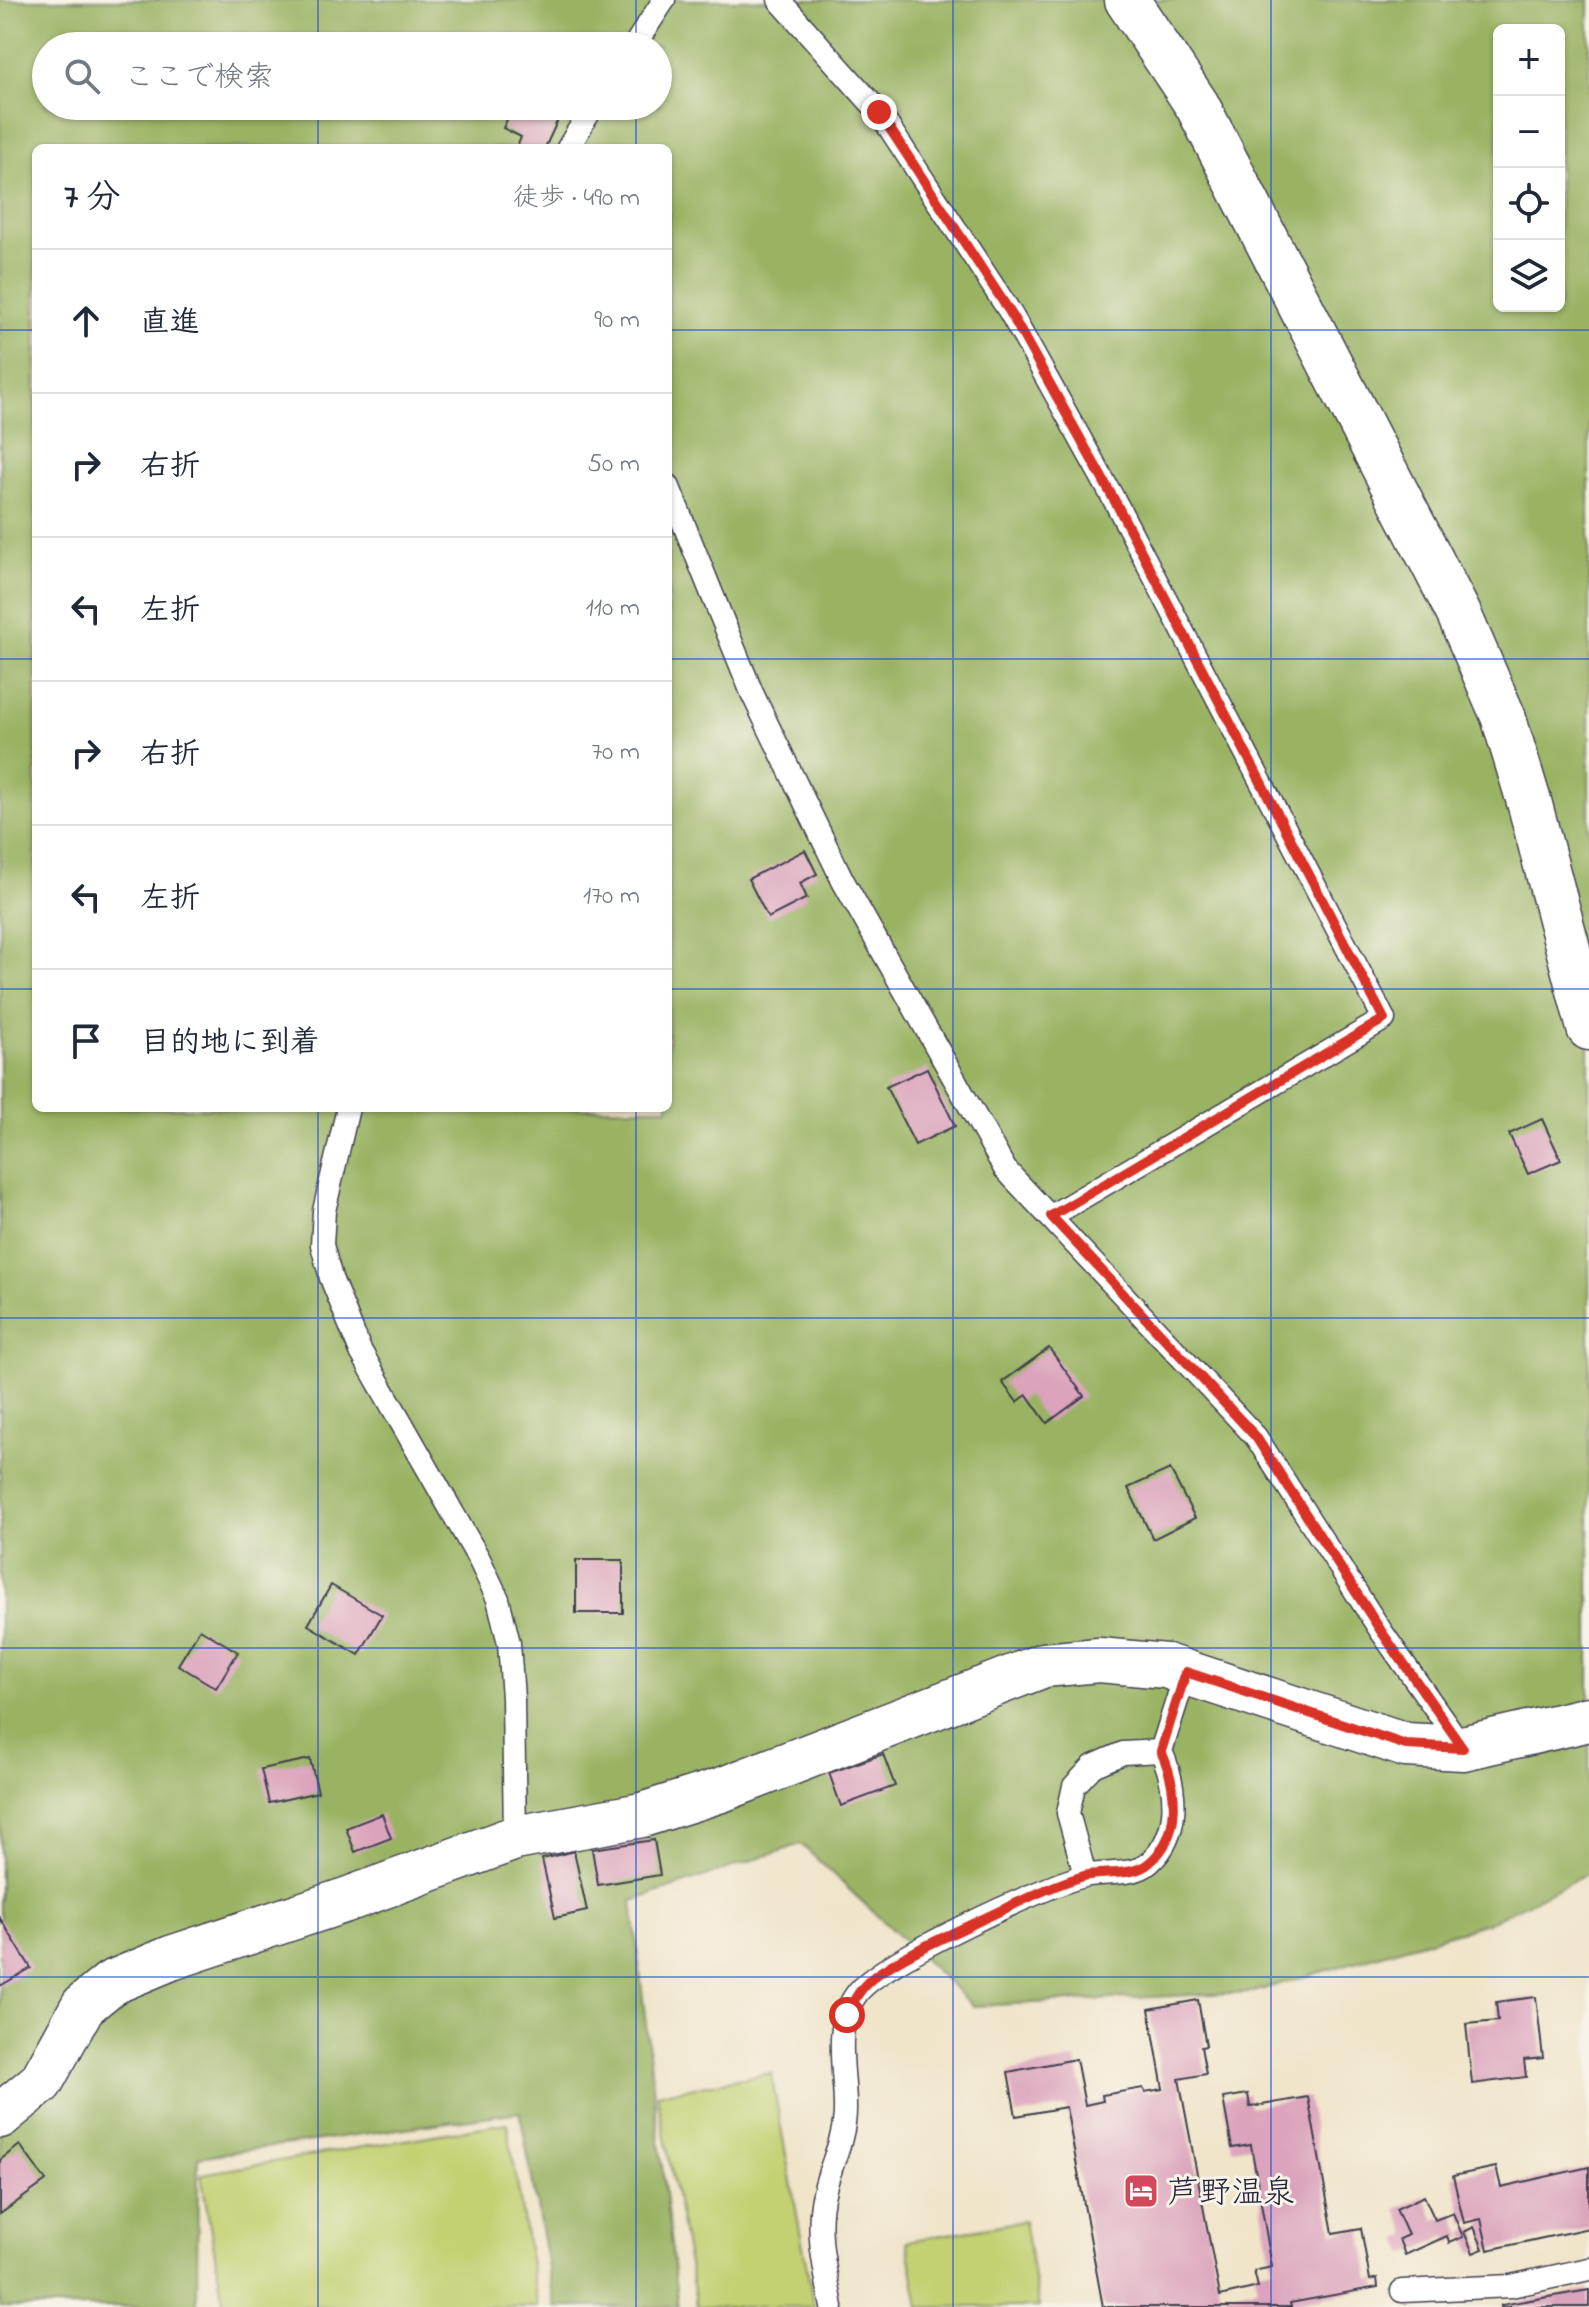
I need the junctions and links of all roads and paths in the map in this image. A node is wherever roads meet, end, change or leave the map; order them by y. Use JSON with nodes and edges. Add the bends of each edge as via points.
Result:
{"nodes":[{"id":1,"x":664,"y":0,"type":"edge"},
{"id":2,"x":779,"y":0,"type":"edge"},
{"id":3,"x":1127,"y":0,"type":"edge"},
{"id":4,"x":643,"y":32,"type":"edge"},
{"id":5,"x":585,"y":120,"type":"edge"},
{"id":6,"x":570,"y":144,"type":"edge"},
{"id":7,"x":672,"y":495,"type":"edge"},
{"id":8,"x":1589,"y":1028,"type":"edge"},
{"id":9,"x":347,"y":1112,"type":"edge"},
{"id":10,"x":1051,"y":1216,"type":"junction"},
{"id":11,"x":1186,"y":1672,"type":"junction"},
{"id":12,"x":1589,"y":1719,"type":"edge"},
{"id":13,"x":1463,"y":1748,"type":"junction"},
{"id":14,"x":1161,"y":1751,"type":"junction"},
{"id":15,"x":515,"y":1838,"type":"junction"},
{"id":16,"x":1085,"y":1875,"type":"junction"},
{"id":17,"x":0,"y":2116,"type":"edge"},
{"id":18,"x":1589,"y":2269,"type":"edge"},
{"id":19,"x":1402,"y":2291,"type":"dead end"},
{"id":20,"x":832,"y":2307,"type":"edge"}],
"edges":[{"from":1,"to":4,"type":"lane"},
{"from":2,"to":10,"type":"lane","via":[[879,112],[1010,312],[1117,505],[1384,1019]]},
{"from":3,"to":8,"type":"street","via":[[1197,105],[1458,612],[1503,716]]},
{"from":5,"to":6,"type":"lane"},
{"from":7,"to":10,"type":"lane","via":[[752,693],[843,881],[1005,1169]]},
{"from":9,"to":15,"type":"lane","via":[[324,1211],[322,1245],[360,1350],[498,1599],[512,1685]]},
{"from":10,"to":13,"type":"lane","via":[[1256,1437]]},
{"from":11,"to":13,"type":"street","via":[[1406,1745]]},
{"from":11,"to":14,"type":"lane"},
{"from":11,"to":15,"type":"street","via":[[1099,1660],[1044,1665],[721,1790],[642,1815]]},
{"from":12,"to":13,"type":"street"},
{"from":14,"to":16,"type":"lane","via":[[1175,1798],[1161,1848],[1147,1865]]},
{"from":14,"to":16,"type":"lane","via":[[1123,1753],[1093,1766],[1074,1786],[1068,1813]]},
{"from":15,"to":17,"type":"street","via":[[111,1983],[83,2006],[41,2082]]},
{"from":16,"to":20,"type":"lane","via":[[940,1939],[877,1975],[857,1993],[841,2042],[845,2112],[821,2218]]},
{"from":18,"to":19,"type":"lane","via":[[1511,2286]]}]}
